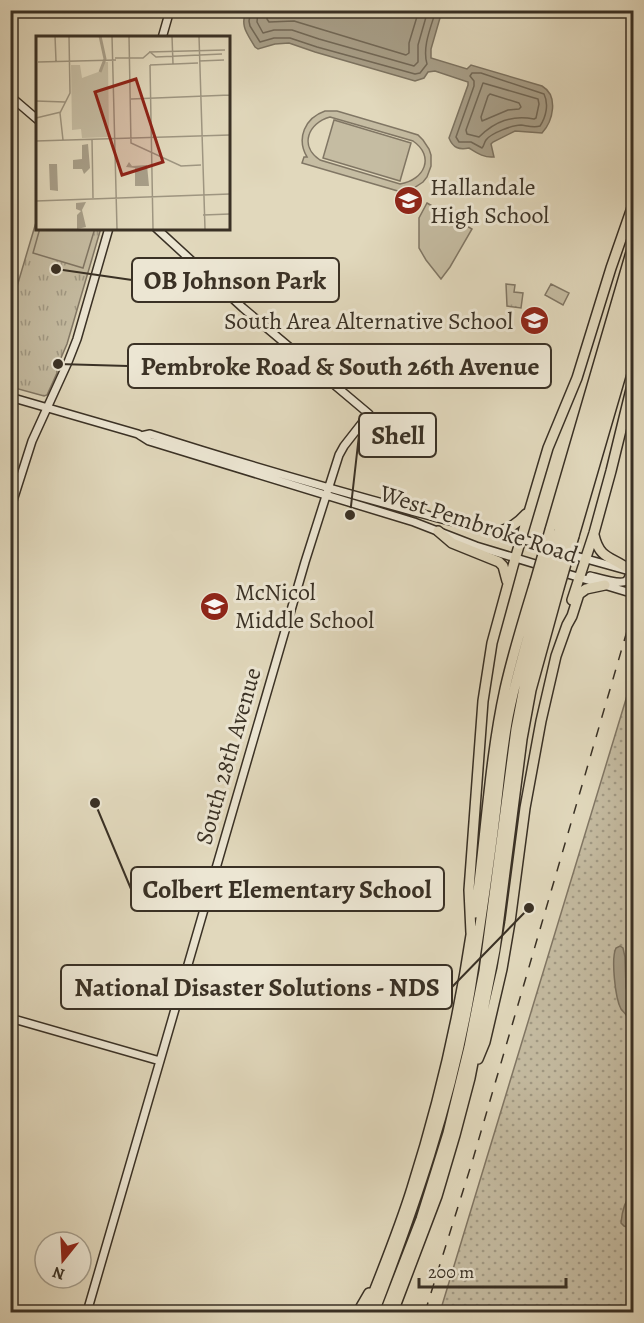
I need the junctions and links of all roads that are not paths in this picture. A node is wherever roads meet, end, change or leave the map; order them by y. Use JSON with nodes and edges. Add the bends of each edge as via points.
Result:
{"nodes":[{"id":1,"x":170,"y":10,"type":"edge"},
{"id":2,"x":163,"y":36,"type":"edge"},
{"id":3,"x":10,"y":96,"type":"edge"},
{"id":4,"x":36,"y":118,"type":"edge"},
{"id":5,"x":633,"y":202,"type":"edge"},
{"id":6,"x":108,"y":230,"type":"edge"},
{"id":7,"x":158,"y":230,"type":"edge"},
{"id":8,"x":633,"y":242,"type":"edge"},
{"id":9,"x":633,"y":272,"type":"edge"},
{"id":10,"x":633,"y":303,"type":"edge"},
{"id":11,"x":633,"y":330,"type":"edge"},
{"id":12,"x":633,"y":377,"type":"edge"},
{"id":13,"x":10,"y":397,"type":"edge"},
{"id":14,"x":47,"y":408,"type":"junction"},
{"id":15,"x":327,"y":492,"type":"junction"},
{"id":16,"x":10,"y":510,"type":"edge"},
{"id":17,"x":529,"y":510,"type":"junction"},
{"id":18,"x":438,"y":531,"type":"junction"},
{"id":19,"x":497,"y":532,"type":"junction"},
{"id":20,"x":562,"y":533,"type":"junction"},
{"id":21,"x":594,"y":533,"type":"junction"},
{"id":22,"x":521,"y":538,"type":"junction"},
{"id":23,"x":516,"y":558,"type":"junction"},
{"id":24,"x":585,"y":559,"type":"junction"},
{"id":25,"x":632,"y":572,"type":"edge"},
{"id":26,"x":579,"y":577,"type":"junction"},
{"id":27,"x":508,"y":584,"type":"junction"},
{"id":28,"x":547,"y":585,"type":"junction"},
{"id":29,"x":605,"y":585,"type":"junction"},
{"id":30,"x":633,"y":594,"type":"edge"},
{"id":31,"x":567,"y":625,"type":"junction"},
{"id":32,"x":471,"y":933,"type":"junction"},
{"id":33,"x":10,"y":1018,"type":"edge"},
{"id":34,"x":160,"y":1061,"type":"junction"},
{"id":35,"x":470,"y":1078,"type":"junction"},
{"id":36,"x":380,"y":1275,"type":"junction"},
{"id":37,"x":87,"y":1312,"type":"edge"},
{"id":38,"x":358,"y":1312,"type":"edge"},
{"id":39,"x":366,"y":1312,"type":"edge"},
{"id":40,"x":374,"y":1312,"type":"edge"},
{"id":41,"x":385,"y":1312,"type":"edge"},
{"id":42,"x":393,"y":1312,"type":"edge"}],
"edges":[{"from":1,"to":2,"type":"street"},
{"from":3,"to":4,"type":"street"},
{"from":5,"to":17,"type":"highway","via":[[577,378]]},
{"from":6,"to":14,"type":"street","via":[[77,339]]},
{"from":7,"to":15,"type":"street","name":"South 28th Avenue","via":[[369,414],[339,455]]},
{"from":8,"to":20,"type":"highway"},
{"from":9,"to":20,"type":"highway"},
{"from":10,"to":20,"type":"highway"},
{"from":11,"to":20,"type":"highway"},
{"from":12,"to":21,"type":"highway"},
{"from":13,"to":14,"type":"street","name":"West Pembroke Road"},
{"from":14,"to":15,"type":"street","name":"West Pembroke Road","via":[[141,436],[150,434]]},
{"from":14,"to":16,"type":"street"},
{"from":15,"to":18,"type":"street","name":"West Pembroke Road"},
{"from":15,"to":19,"type":"street","name":"West Pembroke Road"},
{"from":15,"to":34,"type":"street","name":"South 28th Avenue"},
{"from":17,"to":19,"type":"highway","via":[[517,524]]},
{"from":17,"to":22,"type":"highway"},
{"from":18,"to":23,"type":"street","name":"West Pembroke Road"},
{"from":18,"to":27,"type":"highway","via":[[452,543],[499,562]]},
{"from":19,"to":22,"type":"street","name":"West Pembroke Road"},
{"from":20,"to":28,"type":"highway","bridge":true},
{"from":20,"to":28,"type":"highway","bridge":true},
{"from":21,"to":24,"type":"highway"},
{"from":21,"to":25,"type":"highway","via":[[600,552]]},
{"from":22,"to":23,"type":"highway"},
{"from":22,"to":24,"type":"street","name":"West Pembroke Road"},
{"from":23,"to":26,"type":"street","name":"West Pembroke Road"},
{"from":23,"to":27,"type":"highway"},
{"from":24,"to":25,"type":"street","name":"West Pembroke Road"},
{"from":24,"to":26,"type":"highway"},
{"from":25,"to":26,"type":"street","via":[[624,582]]},
{"from":26,"to":29,"type":"street","name":"West Pembroke Road"},
{"from":26,"to":31,"type":"highway"},
{"from":27,"to":32,"type":"highway","via":[[492,643],[483,702],[470,891]]},
{"from":28,"to":32,"type":"highway","via":[[516,646],[501,709]]},
{"from":28,"to":35,"type":"highway","via":[[522,739],[495,950]]},
{"from":28,"to":40,"type":"highway","via":[[523,653],[508,719],[469,993],[449,1086],[419,1191]]},
{"from":28,"to":41,"type":"highway","via":[[516,729],[484,971],[469,1047],[421,1219]]},
{"from":29,"to":30,"type":"street","name":"West Pembroke Road"},
{"from":29,"to":31,"type":"highway","via":[[579,594]]},
{"from":31,"to":35,"type":"highway","via":[[541,721],[494,1007]]},
{"from":32,"to":36,"type":"highway","via":[[453,1034],[430,1129]]},
{"from":33,"to":34,"type":"street"},
{"from":34,"to":37,"type":"street","name":"South 28th Avenue"},
{"from":35,"to":42,"type":"highway","via":[[437,1196]]},
{"from":36,"to":38,"type":"highway"},
{"from":36,"to":39,"type":"highway"}]}
